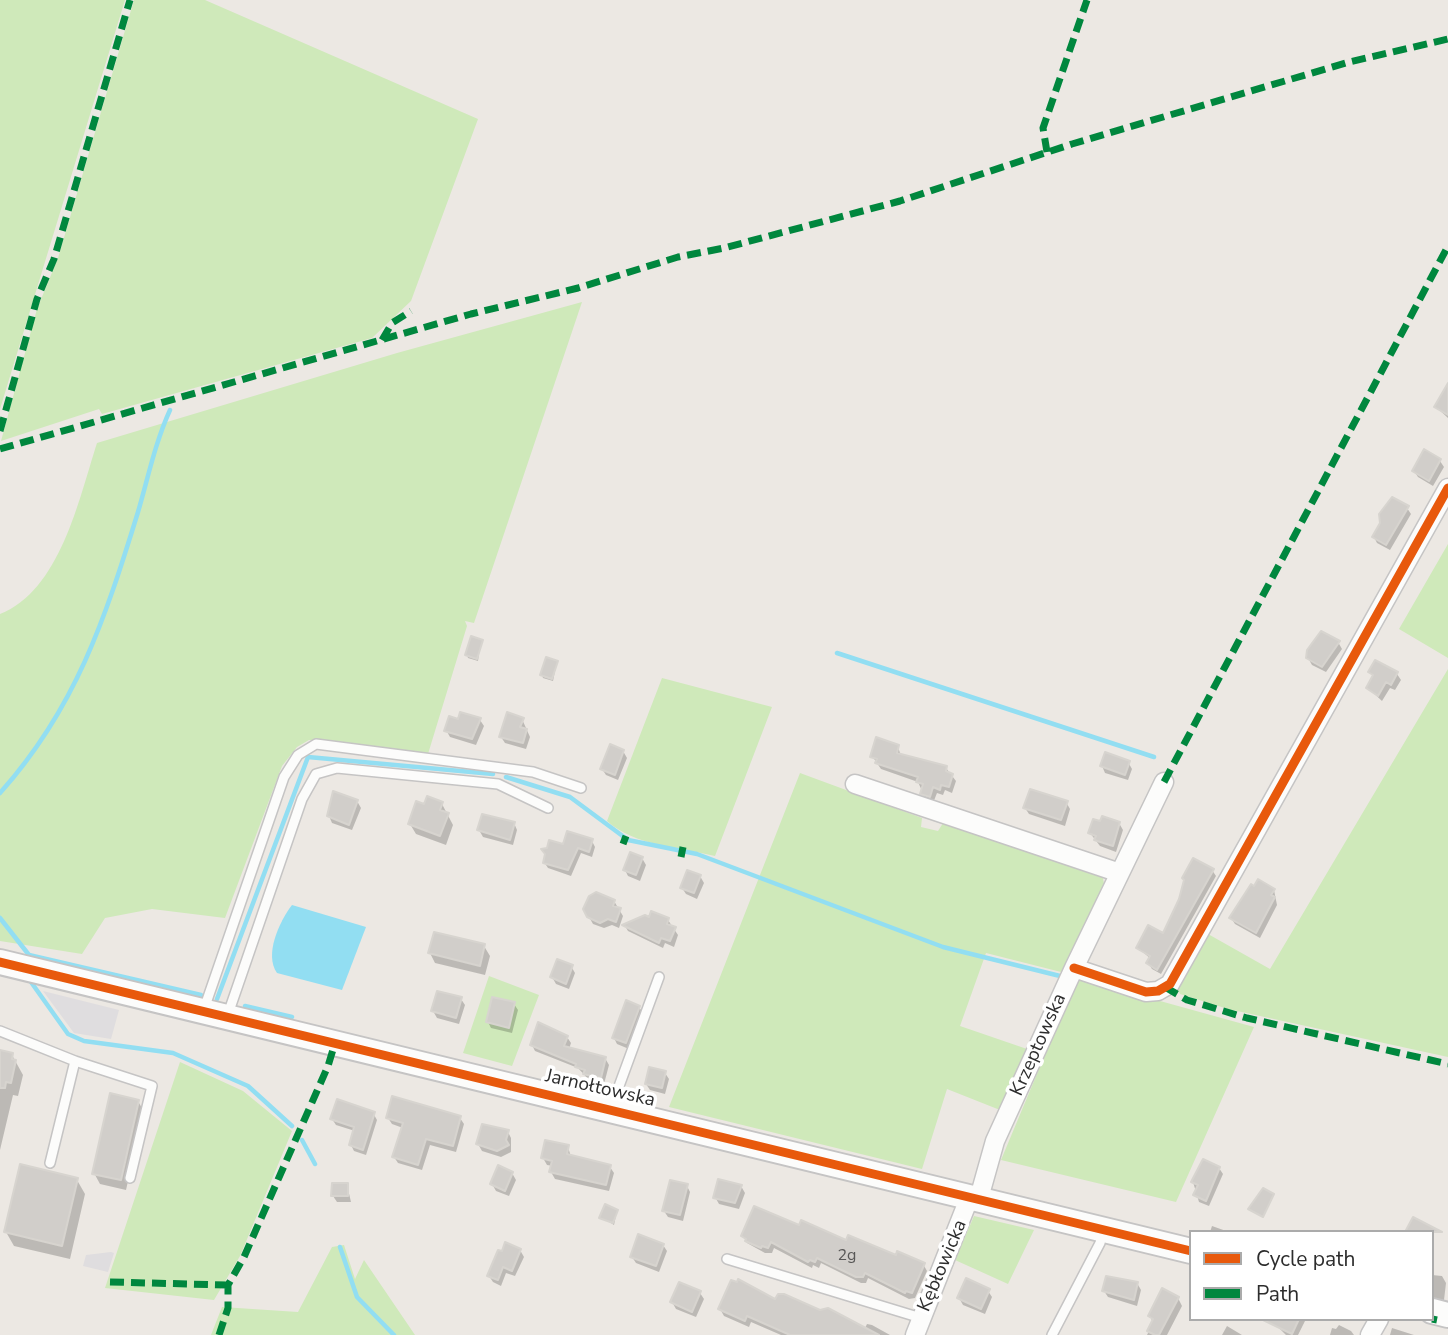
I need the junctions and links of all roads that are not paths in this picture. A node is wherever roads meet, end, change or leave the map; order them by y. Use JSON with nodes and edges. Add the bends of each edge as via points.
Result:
{"nodes":[{"id":1,"x":1448,"y":488,"type":"edge"},
{"id":2,"x":501,"y":767,"type":"junction"},
{"id":3,"x":1164,"y":782,"type":"dead end"},
{"id":4,"x":498,"y":784,"type":"junction"},
{"id":5,"x":855,"y":784,"type":"dead end"},
{"id":6,"x":581,"y":788,"type":"dead end"},
{"id":7,"x":548,"y":808,"type":"dead end"},
{"id":8,"x":1120,"y":873,"type":"junction"},
{"id":9,"x":0,"y":962,"type":"edge"},
{"id":10,"x":1074,"y":968,"type":"junction"},
{"id":11,"x":659,"y":977,"type":"dead end"},
{"id":12,"x":216,"y":1013,"type":"junction"},
{"id":13,"x":0,"y":1031,"type":"edge"},
{"id":14,"x":75,"y":1061,"type":"junction"},
{"id":15,"x":611,"y":1109,"type":"junction"},
{"id":16,"x":50,"y":1163,"type":"dead end"},
{"id":17,"x":130,"y":1178,"type":"dead end"},
{"id":18,"x":975,"y":1197,"type":"junction"},
{"id":19,"x":1104,"y":1229,"type":"junction"},
{"id":20,"x":1189,"y":1250,"type":"edge"},
{"id":21,"x":727,"y":1259,"type":"dead end"},
{"id":22,"x":921,"y":1318,"type":"junction"},
{"id":23,"x":915,"y":1335,"type":"edge"},
{"id":24,"x":1052,"y":1335,"type":"edge"}],
"edges":[{"from":1,"to":10,"type":"street","via":[[1170,984],[1146,992]]},
{"from":2,"to":4,"type":"lane"},
{"from":2,"to":6,"type":"lane"},
{"from":2,"to":12,"type":"lane","via":[[316,744],[298,755],[285,777]]},
{"from":3,"to":8,"type":"street","name":"Krzeptowska"},
{"from":4,"to":7,"type":"lane"},
{"from":4,"to":12,"type":"lane","via":[[337,768],[316,775],[302,799]]},
{"from":5,"to":8,"type":"street"},
{"from":8,"to":10,"type":"street","name":"Krzeptowska"},
{"from":9,"to":12,"type":"street","name":"Jarnołtowska"},
{"from":10,"to":18,"type":"street","name":"Krzeptowska","via":[[995,1141]]},
{"from":11,"to":15,"type":"lane"},
{"from":12,"to":15,"type":"street","name":"Jarnołtowska"},
{"from":13,"to":14,"type":"lane"},
{"from":14,"to":16,"type":"lane"},
{"from":14,"to":17,"type":"lane","via":[[152,1086]]},
{"from":15,"to":18,"type":"street","name":"Jarnołtowska"},
{"from":18,"to":19,"type":"street","name":"Jarnołtowska"},
{"from":18,"to":22,"type":"street","name":"Kębłowicka"},
{"from":19,"to":20,"type":"street","name":"Jarnołtowska"},
{"from":19,"to":24,"type":"lane"},
{"from":21,"to":22,"type":"lane"},
{"from":22,"to":23,"type":"street","name":"Kębłowicka"}]}
